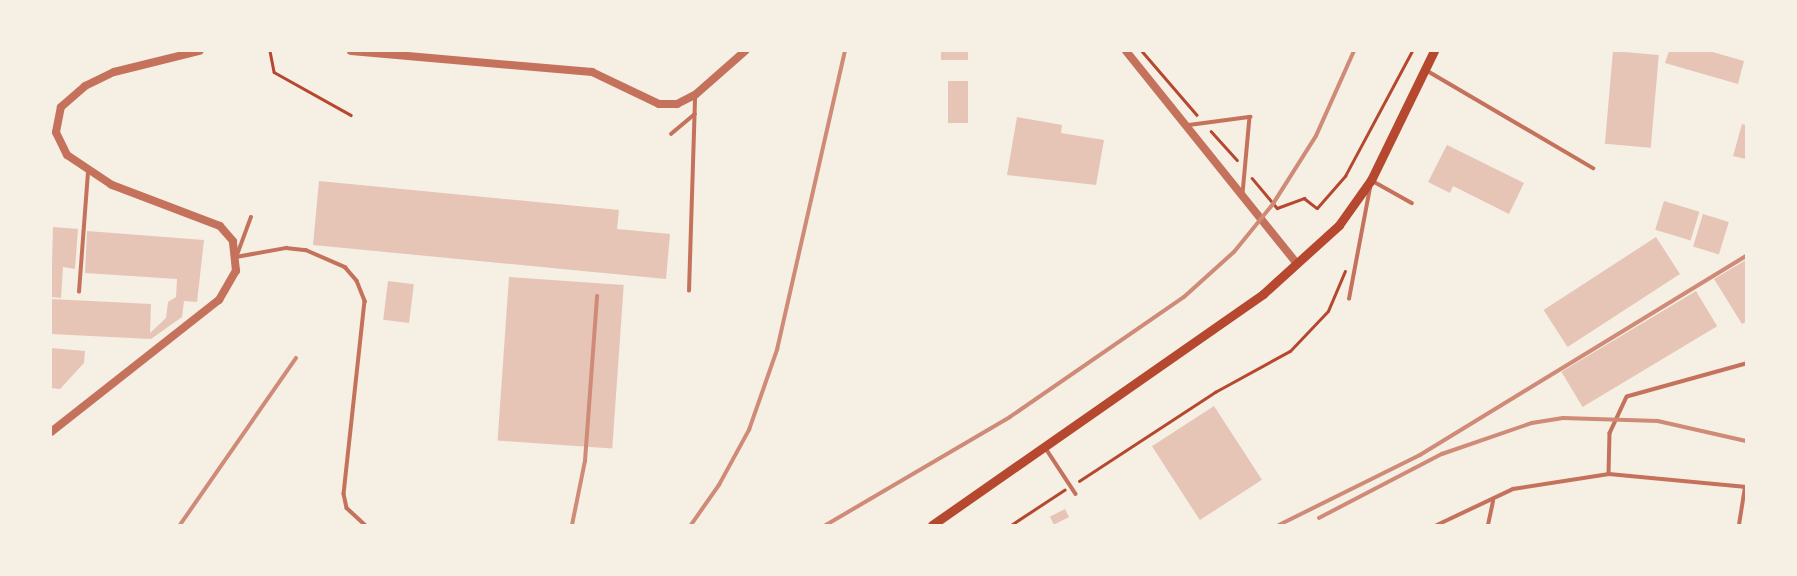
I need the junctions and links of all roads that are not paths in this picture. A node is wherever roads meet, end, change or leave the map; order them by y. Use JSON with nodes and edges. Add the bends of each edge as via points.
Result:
{"nodes":[{"id":1,"x":200,"y":51,"type":"edge"},
{"id":2,"x":351,"y":51,"type":"edge"},
{"id":3,"x":744,"y":51,"type":"edge"},
{"id":4,"x":1126,"y":51,"type":"edge"},
{"id":5,"x":1434,"y":51,"type":"edge"},
{"id":6,"x":1425,"y":70,"type":"junction"},
{"id":7,"x":695,"y":95,"type":"junction"},
{"id":8,"x":695,"y":114,"type":"junction"},
{"id":9,"x":53,"y":117,"type":"edge"},
{"id":10,"x":1186,"y":125,"type":"junction"},
{"id":11,"x":671,"y":134,"type":"dead end"},
{"id":12,"x":1593,"y":168,"type":"dead end"},
{"id":13,"x":88,"y":171,"type":"junction"},
{"id":14,"x":1371,"y":180,"type":"junction"},
{"id":15,"x":1243,"y":194,"type":"junction"},
{"id":16,"x":1412,"y":203,"type":"dead end"},
{"id":17,"x":251,"y":217,"type":"dead end"},
{"id":18,"x":236,"y":257,"type":"junction"},
{"id":19,"x":1297,"y":264,"type":"junction"},
{"id":20,"x":690,"y":291,"type":"dead end"},
{"id":21,"x":79,"y":292,"type":"dead end"},
{"id":22,"x":1349,"y":299,"type":"dead end"},
{"id":23,"x":1746,"y":364,"type":"edge"},
{"id":24,"x":51,"y":432,"type":"edge"},
{"id":25,"x":1045,"y":447,"type":"junction"},
{"id":26,"x":1609,"y":474,"type":"junction"},
{"id":27,"x":1746,"y":487,"type":"edge"},
{"id":28,"x":1076,"y":494,"type":"dead end"},
{"id":29,"x":1493,"y":502,"type":"junction"},
{"id":30,"x":365,"y":525,"type":"edge"},
{"id":31,"x":932,"y":525,"type":"edge"},
{"id":32,"x":1437,"y":525,"type":"edge"},
{"id":33,"x":1488,"y":525,"type":"edge"},
{"id":34,"x":1739,"y":525,"type":"edge"}],
"edges":[{"from":1,"to":9,"type":"street","via":[[98,79],[75,93]]},
{"from":2,"to":7,"type":"street","via":[[592,72],[659,104],[677,104]]},
{"from":3,"to":7,"type":"street"},
{"from":4,"to":10,"type":"street"},
{"from":5,"to":6,"type":"main road"},
{"from":6,"to":12,"type":"lane"},
{"from":6,"to":14,"type":"main road"},
{"from":7,"to":8,"type":"lane"},
{"from":8,"to":11,"type":"lane"},
{"from":8,"to":20,"type":"lane"},
{"from":9,"to":13,"type":"street","via":[[61,148]]},
{"from":10,"to":15,"type":"street"},
{"from":10,"to":15,"type":"lane","via":[[1250,117]]},
{"from":13,"to":18,"type":"street","via":[[135,195],[206,218],[233,240]]},
{"from":13,"to":21,"type":"lane"},
{"from":14,"to":16,"type":"lane"},
{"from":14,"to":19,"type":"main road","via":[[1339,225]]},
{"from":14,"to":22,"type":"lane"},
{"from":15,"to":19,"type":"street"},
{"from":17,"to":18,"type":"lane"},
{"from":18,"to":24,"type":"street","via":[[233,278],[219,300]]},
{"from":18,"to":30,"type":"lane","via":[[286,248],[306,250],[345,267],[357,281],[364,314],[344,494],[347,508]]},
{"from":19,"to":25,"type":"main road","via":[[1263,294]]},
{"from":23,"to":26,"type":"lane","via":[[1628,397],[1610,433]]},
{"from":25,"to":28,"type":"lane"},
{"from":25,"to":31,"type":"main road"},
{"from":26,"to":27,"type":"lane"},
{"from":26,"to":29,"type":"lane","via":[[1544,481],[1513,489]]},
{"from":27,"to":34,"type":"lane"},
{"from":29,"to":32,"type":"lane"},
{"from":29,"to":33,"type":"lane"}]}
